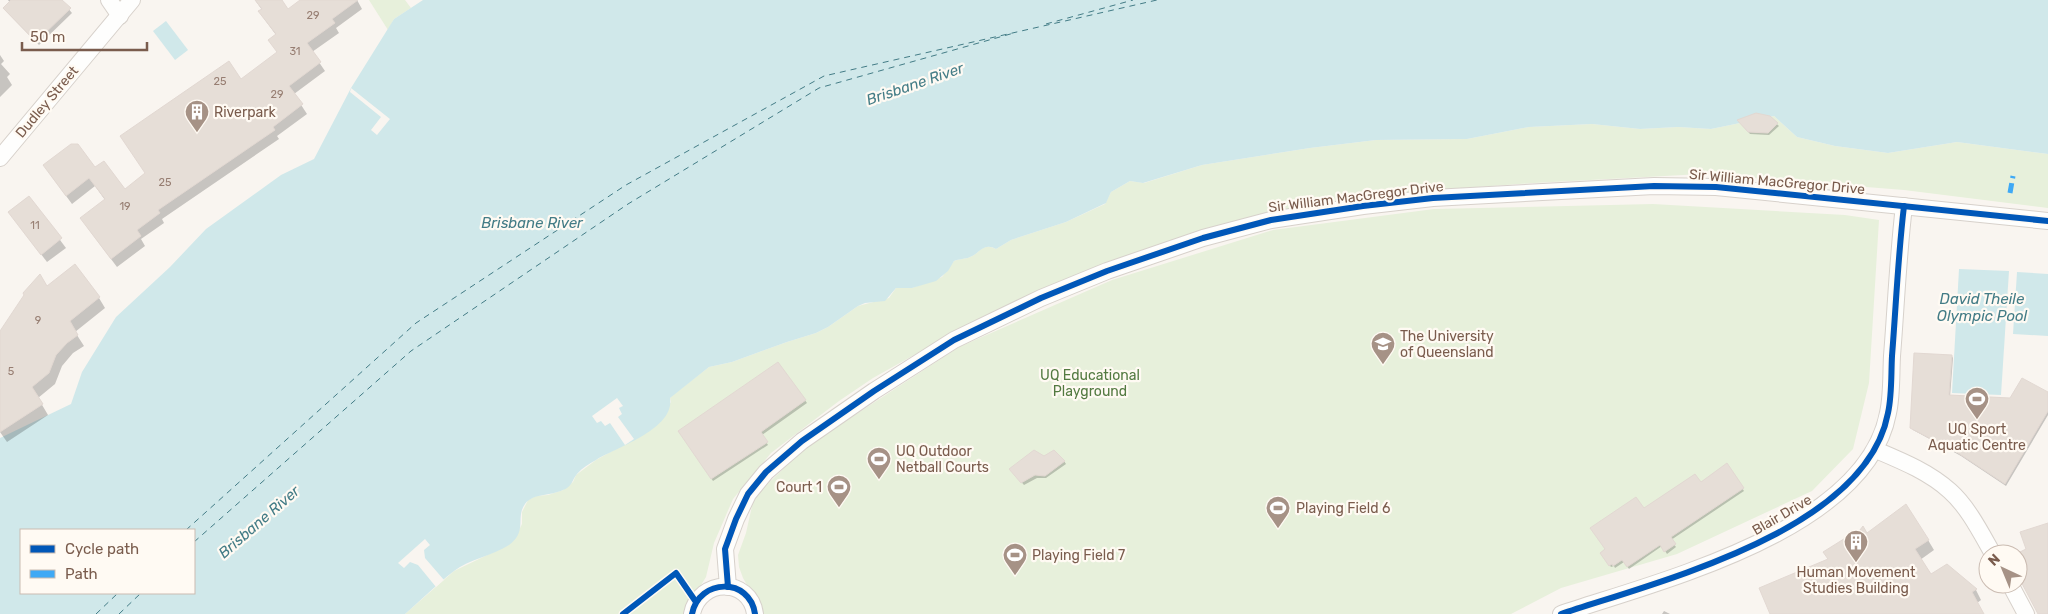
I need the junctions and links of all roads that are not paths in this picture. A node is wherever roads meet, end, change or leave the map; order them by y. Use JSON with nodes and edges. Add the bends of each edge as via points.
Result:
{"nodes":[{"id":1,"x":109,"y":0,"type":"edge"},
{"id":2,"x":132,"y":0,"type":"edge"},
{"id":3,"x":120,"y":16,"type":"junction"},
{"id":4,"x":0,"y":158,"type":"edge"},
{"id":5,"x":1904,"y":206,"type":"junction"},
{"id":6,"x":2048,"y":221,"type":"edge"},
{"id":7,"x":1876,"y":450,"type":"junction"},
{"id":8,"x":1988,"y":544,"type":"edge"},
{"id":9,"x":728,"y":587,"type":"junction"},
{"id":10,"x":2015,"y":594,"type":"edge"},
{"id":11,"x":692,"y":614,"type":"edge"},
{"id":12,"x":755,"y":614,"type":"edge"},
{"id":13,"x":1561,"y":614,"type":"edge"},
{"id":14,"x":2026,"y":614,"type":"edge"}],
"edges":[{"from":1,"to":3,"type":"street"},
{"from":2,"to":3,"type":"street","name":"Dudley Street"},
{"from":3,"to":4,"type":"street","name":"Dudley Street"},
{"from":5,"to":6,"type":"street","name":"Sir William MacGregor Drive"},
{"from":5,"to":7,"type":"street","name":"Blair Drive","via":[[1888,413]]},
{"from":5,"to":9,"type":"street","name":"Sir William MacGregor Drive","via":[[1716,187],[1654,186],[1433,198],[1363,206],[1271,220],[1203,238],[1107,271],[968,333],[913,365],[802,441],[766,472],[748,494],[725,549]]},
{"from":7,"to":8,"type":"street","via":[[1926,473],[1951,492]]},
{"from":7,"to":13,"type":"street","name":"Blair Drive","via":[[1851,481],[1820,509],[1760,543],[1713,563]]},
{"from":9,"to":11,"type":"street","via":[[711,589],[703,594]]},
{"from":9,"to":12,"type":"street","via":[[746,596]]},
{"from":10,"to":14,"type":"street"}]}
